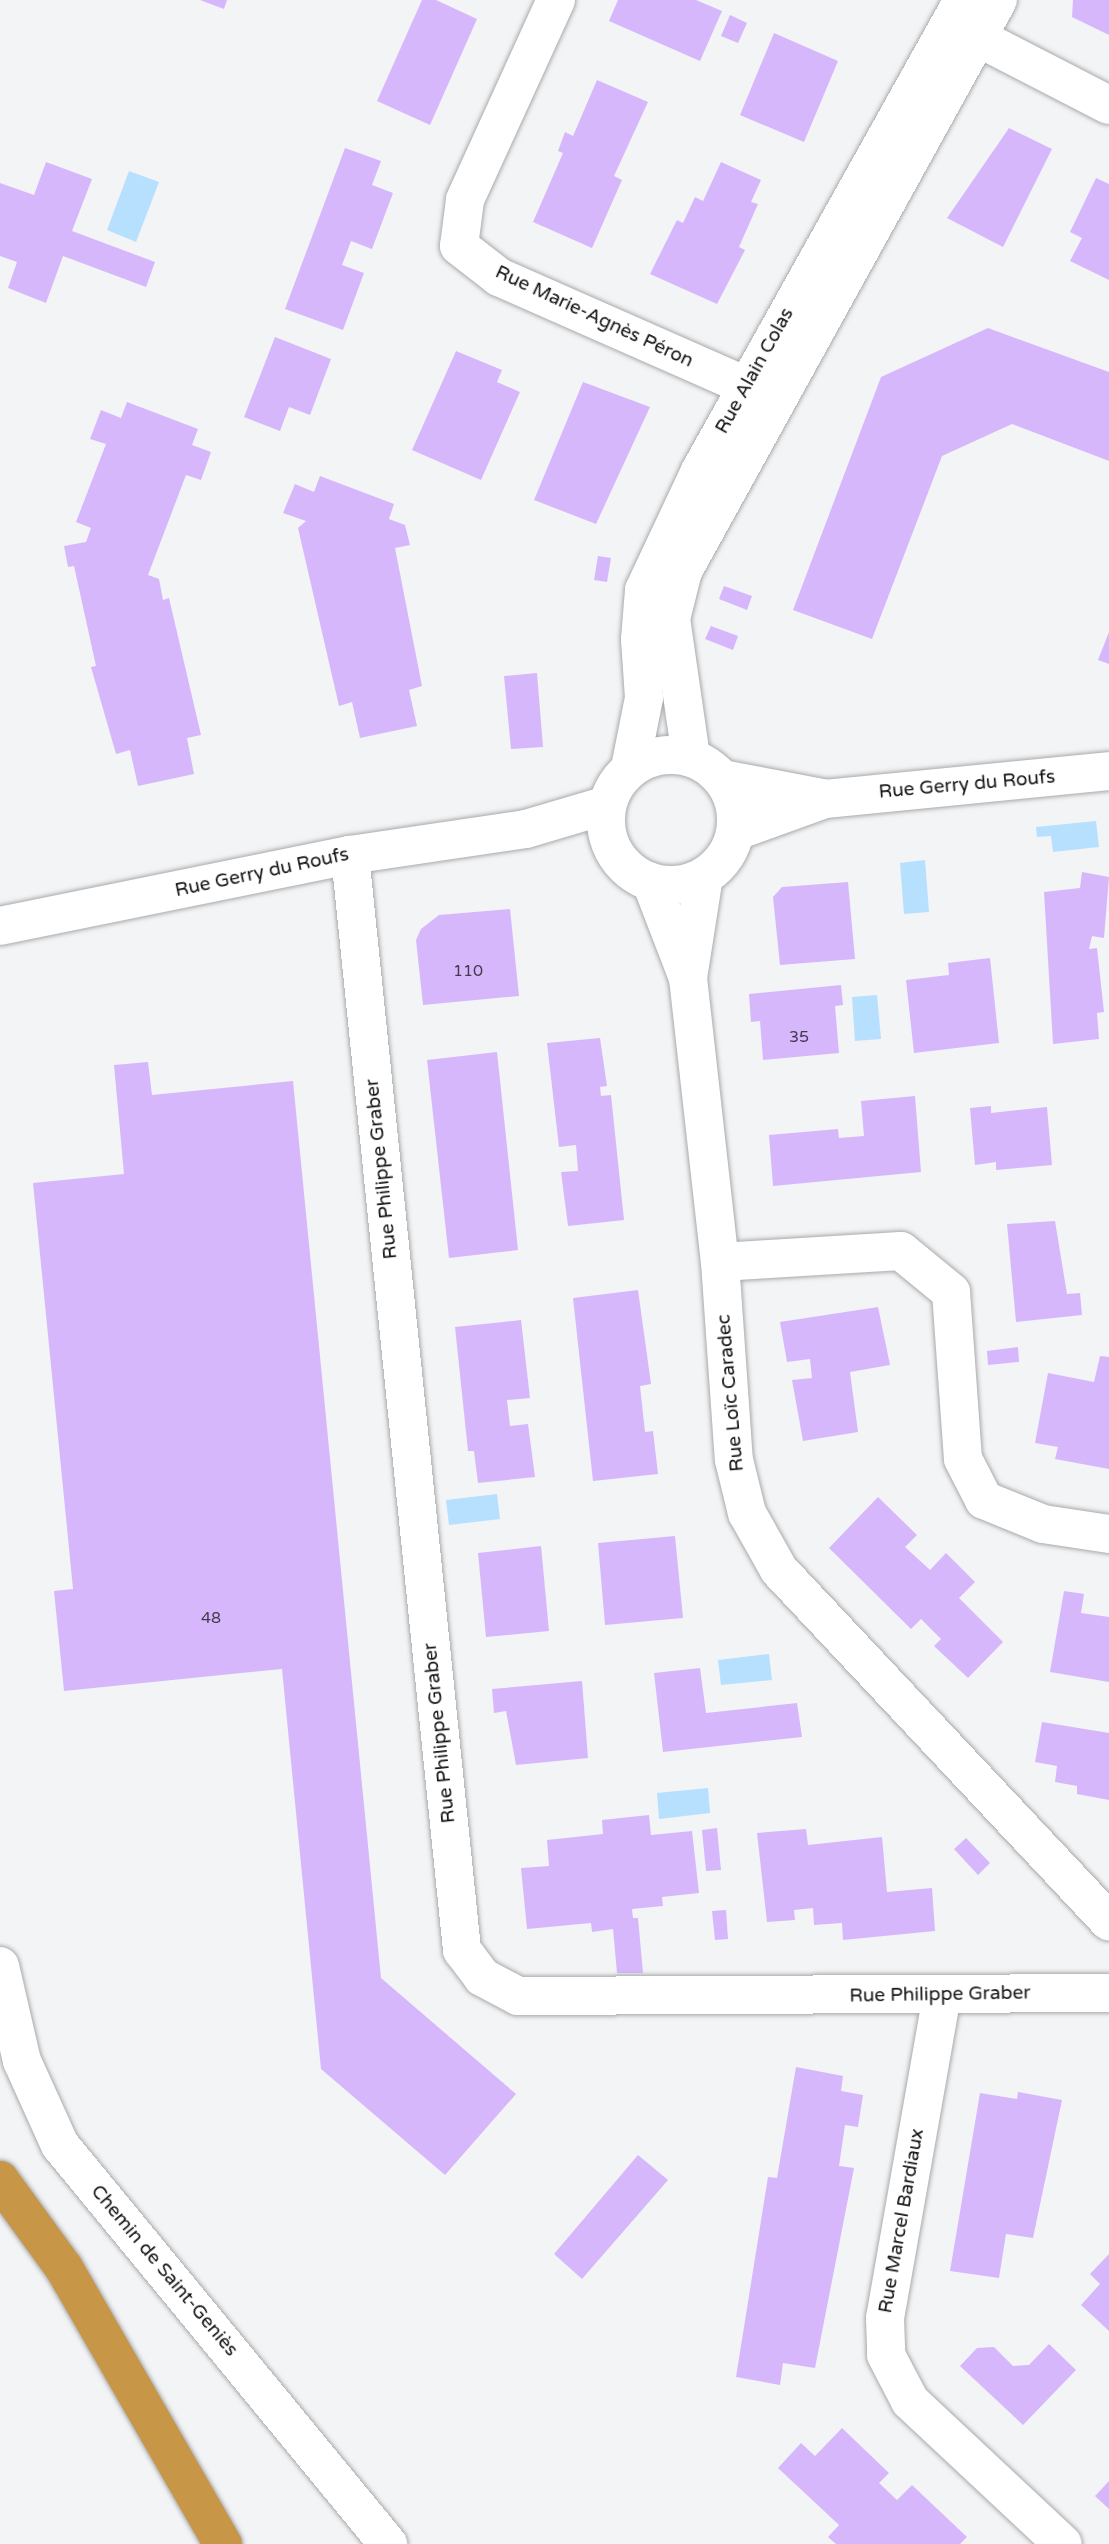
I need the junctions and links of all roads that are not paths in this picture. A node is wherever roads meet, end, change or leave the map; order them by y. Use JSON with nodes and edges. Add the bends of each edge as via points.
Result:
{"nodes":[{"id":1,"x":556,"y":0,"type":"edge"},
{"id":2,"x":963,"y":0,"type":"edge"},
{"id":3,"x":998,"y":0,"type":"edge"},
{"id":4,"x":977,"y":37,"type":"junction"},
{"id":5,"x":1109,"y":105,"type":"edge"},
{"id":6,"x":746,"y":386,"type":"junction"},
{"id":7,"x":691,"y":757,"type":"junction"},
{"id":8,"x":630,"y":768,"type":"junction"},
{"id":9,"x":1109,"y":771,"type":"edge"},
{"id":10,"x":722,"y":779,"type":"junction"},
{"id":11,"x":825,"y":799,"type":"junction"},
{"id":12,"x":607,"y":805,"type":"junction"},
{"id":13,"x":526,"y":829,"type":"junction"},
{"id":14,"x":736,"y":831,"type":"junction"},
{"id":15,"x":611,"y":846,"type":"junction"},
{"id":16,"x":350,"y":855,"type":"junction"},
{"id":17,"x":704,"y":876,"type":"junction"},
{"id":18,"x":651,"y":882,"type":"junction"},
{"id":19,"x":0,"y":926,"type":"edge"},
{"id":20,"x":688,"y":978,"type":"junction"},
{"id":21,"x":720,"y":1262,"type":"junction"},
{"id":22,"x":1109,"y":1534,"type":"edge"},
{"id":23,"x":1109,"y":1922,"type":"edge"},
{"id":24,"x":0,"y":1966,"type":"edge"},
{"id":25,"x":1109,"y":1993,"type":"edge"},
{"id":26,"x":942,"y":1995,"type":"junction"},
{"id":27,"x":0,"y":2180,"type":"edge"},
{"id":28,"x":223,"y":2544,"type":"edge"},
{"id":29,"x":388,"y":2544,"type":"edge"},
{"id":30,"x":1063,"y":2544,"type":"edge"}],
"edges":[{"from":1,"to":6,"type":"street","name":"Rue Marie-Agnès Péron","via":[[465,200],[459,247],[499,277]]},
{"from":2,"to":6,"type":"street","name":"Rue Alain Colas"},
{"from":3,"to":4,"type":"street","name":"Rue Alain Colas"},
{"from":4,"to":5,"type":"street"},
{"from":4,"to":7,"type":"street","name":"Rue Alain Colas","via":[[683,571],[671,620]]},
{"from":6,"to":8,"type":"street","name":"Rue Alain Colas","via":[[644,590],[644,698]]},
{"from":7,"to":8,"type":"street","via":[[648,757]]},
{"from":7,"to":10,"type":"street"},
{"from":8,"to":12,"type":"street"},
{"from":9,"to":11,"type":"street","name":"Rue Gerry du Roufs"},
{"from":10,"to":11,"type":"street","name":"Rue Gerry du Roufs"},
{"from":10,"to":14,"type":"street","via":[[734,803]]},
{"from":11,"to":14,"type":"street","name":"Rue Gerry du Roufs"},
{"from":12,"to":13,"type":"street","name":"Rue Gerry du Roufs"},
{"from":12,"to":15,"type":"street"},
{"from":13,"to":15,"type":"street","name":"Rue Gerry du Roufs"},
{"from":13,"to":16,"type":"street","name":"Rue Gerry du Roufs"},
{"from":14,"to":17,"type":"street","via":[[719,864]]},
{"from":15,"to":18,"type":"street","via":[[620,861]]},
{"from":16,"to":19,"type":"street","name":"Rue Gerry du Roufs"},
{"from":16,"to":26,"type":"street","name":"Rue Philippe Graber","via":[[462,1950],[482,1977],[518,1996]]},
{"from":17,"to":18,"type":"street","via":[[687,883]]},
{"from":17,"to":20,"type":"street","name":"Rue Loïc Caradec"},
{"from":18,"to":20,"type":"street","name":"Rue Loïc Caradec"},
{"from":20,"to":21,"type":"street","name":"Rue Loïc Caradec"},
{"from":21,"to":22,"type":"street","via":[[901,1251],[951,1292],[963,1459],[984,1500],[1043,1524]]},
{"from":21,"to":23,"type":"street","name":"Rue Loïc Caradec","via":[[734,1460],[747,1513],[779,1570]]},
{"from":24,"to":29,"type":"street","name":"Chemin de Saint-Geniès","via":[[22,2061],[45,2119],[74,2163]]},
{"from":25,"to":26,"type":"street","name":"Rue Philippe Graber"},
{"from":26,"to":30,"type":"street","name":"Rue Marcel Bardiaux","via":[[885,2318],[886,2356],[910,2401]]},
{"from":27,"to":28,"type":"highway","via":[[64,2269]]}]}
